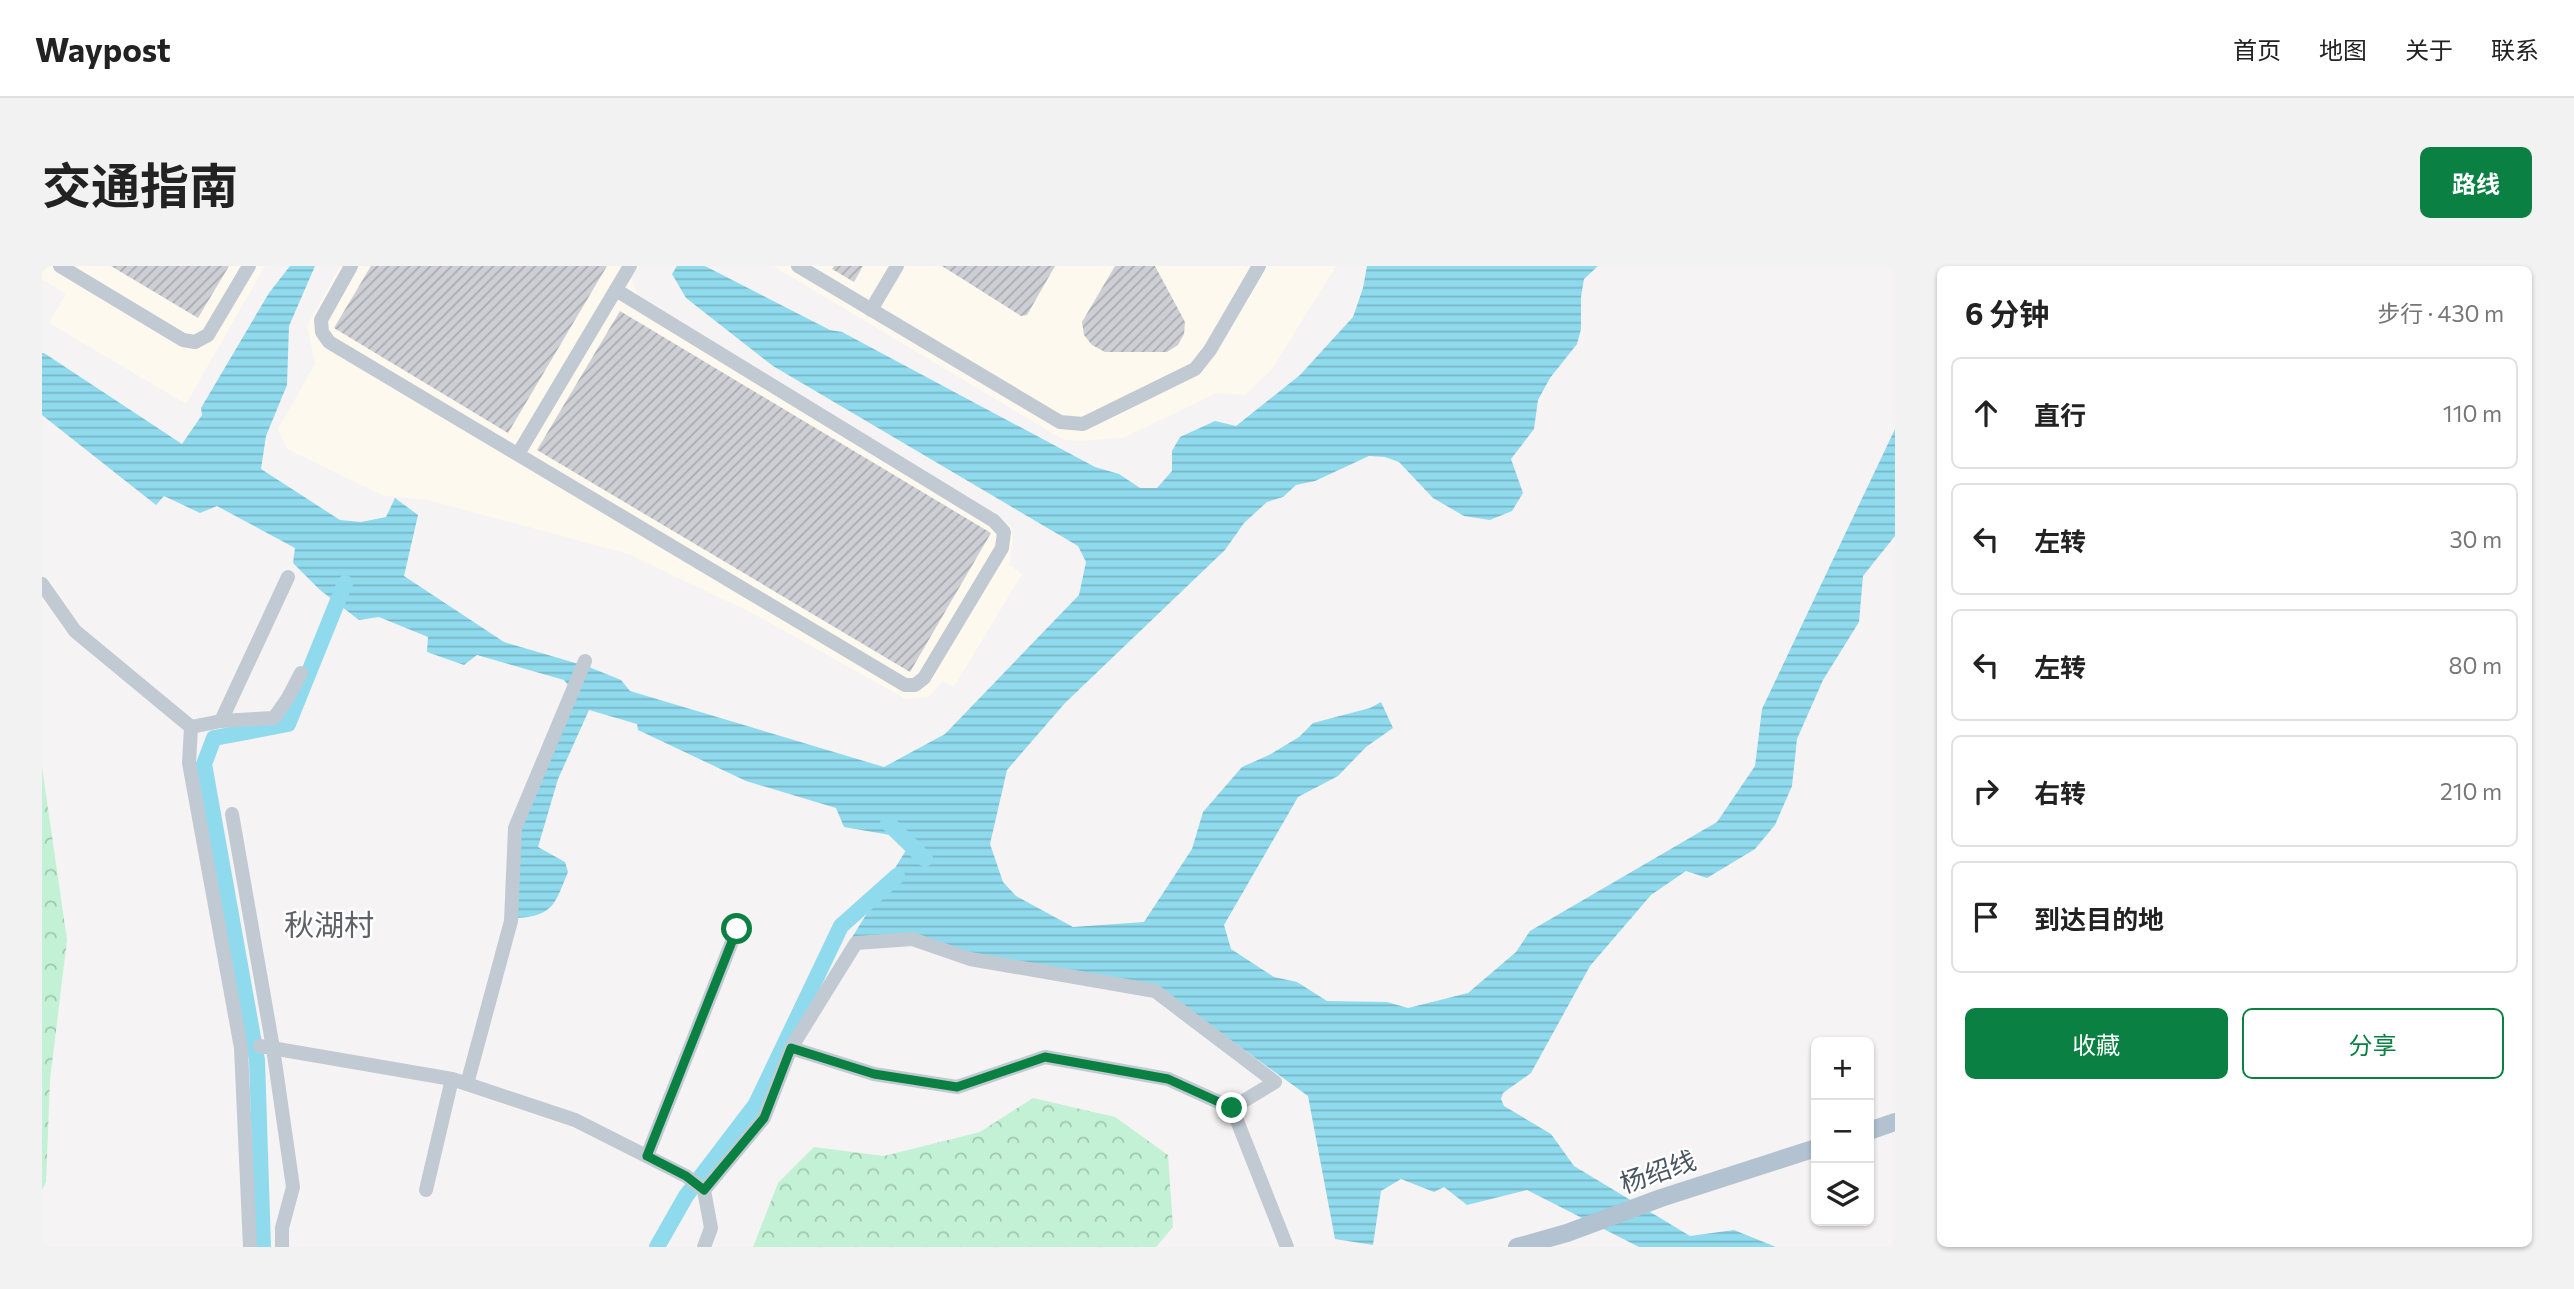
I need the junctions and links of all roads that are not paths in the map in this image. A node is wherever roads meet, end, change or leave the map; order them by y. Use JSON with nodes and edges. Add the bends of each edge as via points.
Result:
{"nodes":[{"id":1,"x":60,"y":266,"type":"edge"},
{"id":2,"x":249,"y":266,"type":"edge"},
{"id":3,"x":351,"y":266,"type":"edge"},
{"id":4,"x":630,"y":266,"type":"edge"},
{"id":5,"x":798,"y":266,"type":"edge"},
{"id":6,"x":897,"y":266,"type":"edge"},
{"id":7,"x":1259,"y":266,"type":"edge"},
{"id":8,"x":616,"y":290,"type":"junction"},
{"id":9,"x":871,"y":310,"type":"junction"},
{"id":10,"x":518,"y":454,"type":"junction"},
{"id":11,"x":288,"y":577,"type":"dead end"},
{"id":12,"x":42,"y":584,"type":"edge"},
{"id":13,"x":585,"y":661,"type":"dead end"},
{"id":14,"x":301,"y":673,"type":"dead end"},
{"id":15,"x":221,"y":721,"type":"junction"},
{"id":16,"x":191,"y":727,"type":"junction"},
{"id":17,"x":232,"y":814,"type":"dead end"},
{"id":18,"x":737,"y":929,"type":"dead end"},
{"id":19,"x":267,"y":1047,"type":"junction"},
{"id":20,"x":791,"y":1048,"type":"junction"},
{"id":21,"x":452,"y":1079,"type":"junction"},
{"id":22,"x":467,"y":1084,"type":"junction"},
{"id":23,"x":1232,"y":1108,"type":"junction"},
{"id":24,"x":1895,"y":1122,"type":"edge"},
{"id":25,"x":1874,"y":1128,"type":"edge"},
{"id":26,"x":1811,"y":1149,"type":"edge"},
{"id":27,"x":647,"y":1156,"type":"junction"},
{"id":28,"x":426,"y":1190,"type":"dead end"},
{"id":29,"x":704,"y":1190,"type":"junction"},
{"id":30,"x":250,"y":1247,"type":"edge"},
{"id":31,"x":282,"y":1247,"type":"edge"},
{"id":32,"x":704,"y":1247,"type":"edge"},
{"id":33,"x":1287,"y":1247,"type":"edge"},
{"id":34,"x":1517,"y":1247,"type":"edge"}],
"edges":[{"from":1,"to":2,"type":"street","via":[[183,340],[195,342],[208,335]]},
{"from":3,"to":10,"type":"street","via":[[321,320],[329,342]]},
{"from":4,"to":8,"type":"street"},
{"from":5,"to":9,"type":"street"},
{"from":6,"to":9,"type":"street"},
{"from":7,"to":9,"type":"street","via":[[1195,369],[1083,424],[1060,422]]},
{"from":8,"to":10,"type":"street"},
{"from":8,"to":10,"type":"street","via":[[994,521],[1004,532],[1002,548],[988,572],[924,678],[905,685]]},
{"from":11,"to":15,"type":"street"},
{"from":12,"to":16,"type":"street","via":[[75,631]]},
{"from":13,"to":22,"type":"street","via":[[515,828],[511,921]]},
{"from":14,"to":15,"type":"street","via":[[274,718]]},
{"from":15,"to":16,"type":"street"},
{"from":16,"to":30,"type":"street","via":[[189,763],[241,1048]]},
{"from":17,"to":19,"type":"street"},
{"from":18,"to":27,"type":"street"},
{"from":19,"to":21,"type":"street"},
{"from":19,"to":31,"type":"street","via":[[293,1187]]},
{"from":20,"to":23,"type":"street","via":[[874,1074],[957,1087],[1045,1057],[1168,1079]]},
{"from":20,"to":23,"type":"street","via":[[856,943],[912,939],[970,960],[1155,991],[1275,1082]]},
{"from":20,"to":29,"type":"street","via":[[764,1118]]},
{"from":21,"to":22,"type":"street"},
{"from":21,"to":28,"type":"street"},
{"from":22,"to":27,"type":"street","via":[[575,1120]]},
{"from":23,"to":33,"type":"street"},
{"from":24,"to":25,"type":"main road"},
{"from":26,"to":34,"type":"main road","name":"杨绍线"},
{"from":27,"to":29,"type":"street"},
{"from":29,"to":32,"type":"street","via":[[711,1228]]}]}
